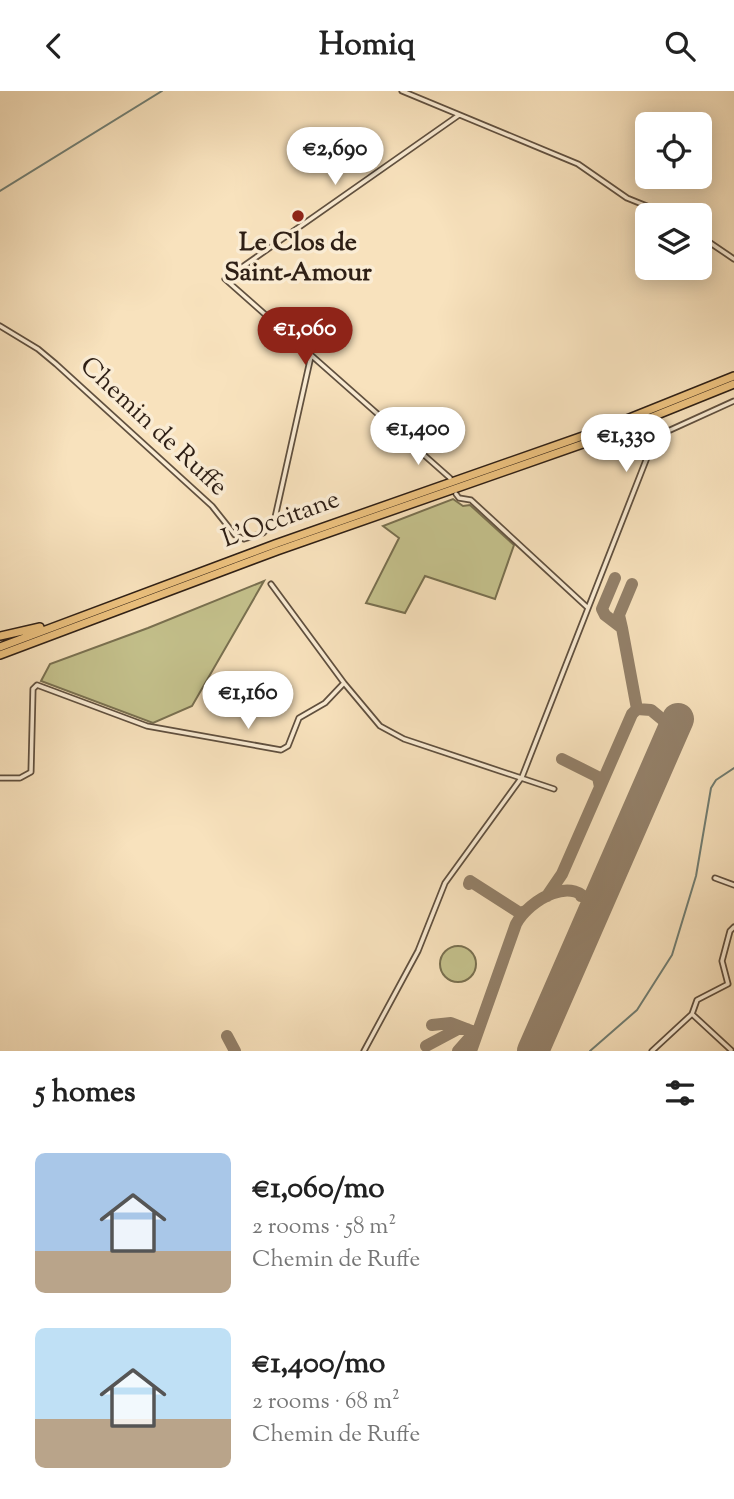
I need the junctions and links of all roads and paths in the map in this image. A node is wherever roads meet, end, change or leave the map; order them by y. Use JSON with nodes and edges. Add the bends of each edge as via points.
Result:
{"nodes":[{"id":1,"x":402,"y":91,"type":"edge"},
{"id":2,"x":459,"y":115,"type":"junction"},
{"id":3,"x":639,"y":203,"type":"edge"},
{"id":4,"x":712,"y":244,"type":"edge"},
{"id":5,"x":734,"y":259,"type":"edge"},
{"id":6,"x":0,"y":326,"type":"edge"},
{"id":7,"x":311,"y":356,"type":"junction"},
{"id":8,"x":734,"y":376,"type":"edge"},
{"id":9,"x":734,"y":384,"type":"edge"},
{"id":10,"x":734,"y":401,"type":"edge"},
{"id":11,"x":450,"y":478,"type":"dead end"},
{"id":12,"x":456,"y":494,"type":"dead end"},
{"id":13,"x":271,"y":584,"type":"dead end"},
{"id":14,"x":110,"y":605,"type":"junction"},
{"id":15,"x":588,"y":608,"type":"junction"},
{"id":16,"x":97,"y":618,"type":"junction"},
{"id":17,"x":0,"y":635,"type":"edge"},
{"id":18,"x":0,"y":647,"type":"edge"},
{"id":19,"x":0,"y":655,"type":"edge"},
{"id":20,"x":0,"y":660,"type":"edge"},
{"id":21,"x":344,"y":683,"type":"junction"},
{"id":22,"x":522,"y":777,"type":"junction"},
{"id":23,"x":0,"y":778,"type":"edge"},
{"id":24,"x":554,"y":789,"type":"dead end"},
{"id":25,"x":715,"y":878,"type":"dead end"},
{"id":26,"x":734,"y":885,"type":"edge"},
{"id":27,"x":734,"y":927,"type":"edge"},
{"id":28,"x":692,"y":1014,"type":"junction"},
{"id":29,"x":734,"y":1044,"type":"edge"},
{"id":30,"x":731,"y":1050,"type":"edge"},
{"id":31,"x":364,"y":1051,"type":"edge"},
{"id":32,"x":652,"y":1051,"type":"edge"}],
"edges":[{"from":1,"to":2,"type":"street"},
{"from":2,"to":3,"type":"street","via":[[578,164]]},
{"from":2,"to":7,"type":"street","via":[[225,279]]},
{"from":4,"to":5,"type":"street"},
{"from":6,"to":7,"type":"street","name":"Chemin de Ruffe","via":[[56,364],[244,539],[263,533],[274,522]]},
{"from":7,"to":11,"type":"street"},
{"from":8,"to":14,"type":"highway","name":"L'Occitane","via":[[597,431]]},
{"from":9,"to":16,"type":"highway","name":"L'Occitane","via":[[600,438]]},
{"from":10,"to":15,"type":"street","via":[[668,431],[650,450]]},
{"from":12,"to":15,"type":"street","via":[[471,500]]},
{"from":13,"to":21,"type":"street"},
{"from":14,"to":17,"type":"highway"},
{"from":14,"to":18,"type":"highway","name":"L'Occitane"},
{"from":15,"to":22,"type":"street"},
{"from":16,"to":19,"type":"highway","name":"L'Occitane"},
{"from":16,"to":20,"type":"highway"},
{"from":21,"to":22,"type":"street","via":[[380,726],[404,739]]},
{"from":21,"to":23,"type":"street","via":[[324,703],[299,718],[288,746],[281,750],[147,726],[37,685],[33,689],[31,772],[20,778]]},
{"from":22,"to":24,"type":"street"},
{"from":22,"to":31,"type":"street","via":[[445,883],[418,951]]},
{"from":25,"to":26,"type":"street"},
{"from":27,"to":28,"type":"street","via":[[722,961],[728,984],[696,1000]]},
{"from":28,"to":30,"type":"street"},
{"from":28,"to":32,"type":"street"},
{"from":29,"to":30,"type":"street"}]}
